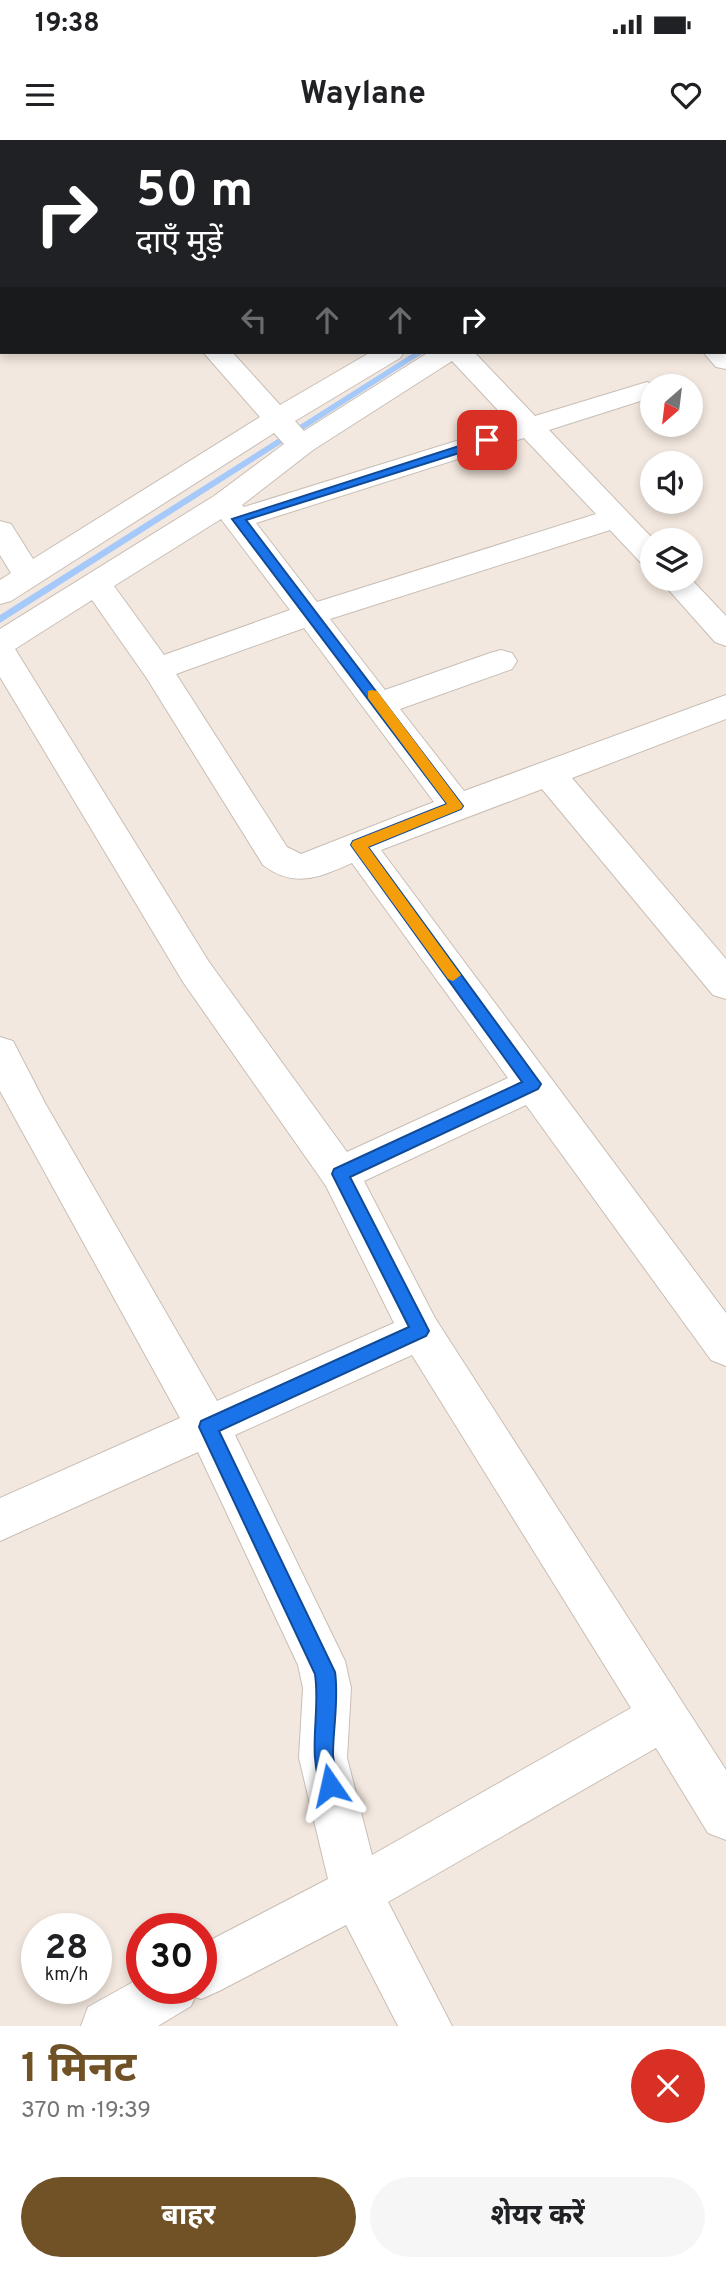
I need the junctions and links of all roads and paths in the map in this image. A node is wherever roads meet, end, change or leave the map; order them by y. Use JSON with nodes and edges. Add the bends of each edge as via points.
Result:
{"nodes":[{"id":1,"x":219,"y":354,"type":"edge"},
{"id":2,"x":388,"y":354,"type":"edge"},
{"id":3,"x":444,"y":354,"type":"edge"},
{"id":4,"x":461,"y":354,"type":"edge"},
{"id":5,"x":640,"y":392,"type":"edge"},
{"id":6,"x":530,"y":427,"type":"junction"},
{"id":7,"x":290,"y":433,"type":"junction"},
{"id":8,"x":232,"y":511,"type":"junction"},
{"id":9,"x":616,"y":518,"type":"junction"},
{"id":10,"x":0,"y":531,"type":"edge"},
{"id":11,"x":640,"y":543,"type":"edge"},
{"id":12,"x":29,"y":576,"type":"junction"},
{"id":13,"x":95,"y":582,"type":"junction"},
{"id":14,"x":685,"y":591,"type":"edge"},
{"id":15,"x":0,"y":594,"type":"edge"},
{"id":16,"x":312,"y":614,"type":"junction"},
{"id":17,"x":726,"y":635,"type":"edge"},
{"id":18,"x":0,"y":645,"type":"edge"},
{"id":19,"x":0,"y":650,"type":"edge"},
{"id":20,"x":501,"y":661,"type":"dead end"},
{"id":21,"x":158,"y":669,"type":"junction"},
{"id":22,"x":380,"y":704,"type":"junction"},
{"id":23,"x":726,"y":706,"type":"edge"},
{"id":24,"x":550,"y":774,"type":"junction"},
{"id":25,"x":456,"y":806,"type":"junction"},
{"id":26,"x":358,"y":845,"type":"junction"},
{"id":27,"x":726,"y":985,"type":"edge"},
{"id":28,"x":0,"y":1052,"type":"edge"},
{"id":29,"x":533,"y":1084,"type":"junction"},
{"id":30,"x":340,"y":1174,"type":"junction"},
{"id":31,"x":420,"y":1331,"type":"junction"},
{"id":32,"x":726,"y":1346,"type":"edge"},
{"id":33,"x":208,"y":1427,"type":"junction"},
{"id":34,"x":0,"y":1520,"type":"edge"},
{"id":35,"x":665,"y":1716,"type":"junction"},
{"id":36,"x":726,"y":1815,"type":"edge"},
{"id":37,"x":356,"y":1892,"type":"junction"},
{"id":38,"x":217,"y":1965,"type":"edge"},
{"id":39,"x":145,"y":2004,"type":"edge"},
{"id":40,"x":107,"y":2026,"type":"edge"},
{"id":41,"x":426,"y":2026,"type":"edge"}],
"edges":[{"from":1,"to":7,"type":"street"},
{"from":2,"to":7,"type":"street"},
{"from":3,"to":7,"type":"street"},
{"from":4,"to":6,"type":"street"},
{"from":5,"to":6,"type":"street"},
{"from":6,"to":8,"type":"street"},
{"from":6,"to":9,"type":"street"},
{"from":7,"to":8,"type":"street"},
{"from":7,"to":12,"type":"street"},
{"from":8,"to":13,"type":"street"},
{"from":8,"to":16,"type":"street"},
{"from":9,"to":11,"type":"street"},
{"from":9,"to":16,"type":"street"},
{"from":10,"to":12,"type":"street"},
{"from":12,"to":15,"type":"street"},
{"from":13,"to":18,"type":"street"},
{"from":13,"to":21,"type":"street"},
{"from":14,"to":17,"type":"street"},
{"from":16,"to":21,"type":"street"},
{"from":16,"to":22,"type":"street"},
{"from":19,"to":30,"type":"street","via":[[197,972]]},
{"from":20,"to":22,"type":"street"},
{"from":21,"to":26,"type":"street","via":[[275,856],[298,869]]},
{"from":22,"to":25,"type":"street"},
{"from":23,"to":24,"type":"street"},
{"from":24,"to":25,"type":"street"},
{"from":24,"to":27,"type":"street"},
{"from":25,"to":26,"type":"street"},
{"from":26,"to":29,"type":"street"},
{"from":28,"to":33,"type":"street"},
{"from":29,"to":30,"type":"street"},
{"from":29,"to":32,"type":"street"},
{"from":30,"to":31,"type":"street"},
{"from":31,"to":33,"type":"street"},
{"from":31,"to":35,"type":"street"},
{"from":33,"to":34,"type":"street"},
{"from":33,"to":37,"type":"street","via":[[325,1672],[323,1758]]},
{"from":35,"to":36,"type":"street"},
{"from":35,"to":37,"type":"street"},
{"from":37,"to":38,"type":"street"},
{"from":37,"to":41,"type":"street"},
{"from":39,"to":40,"type":"street"}]}
